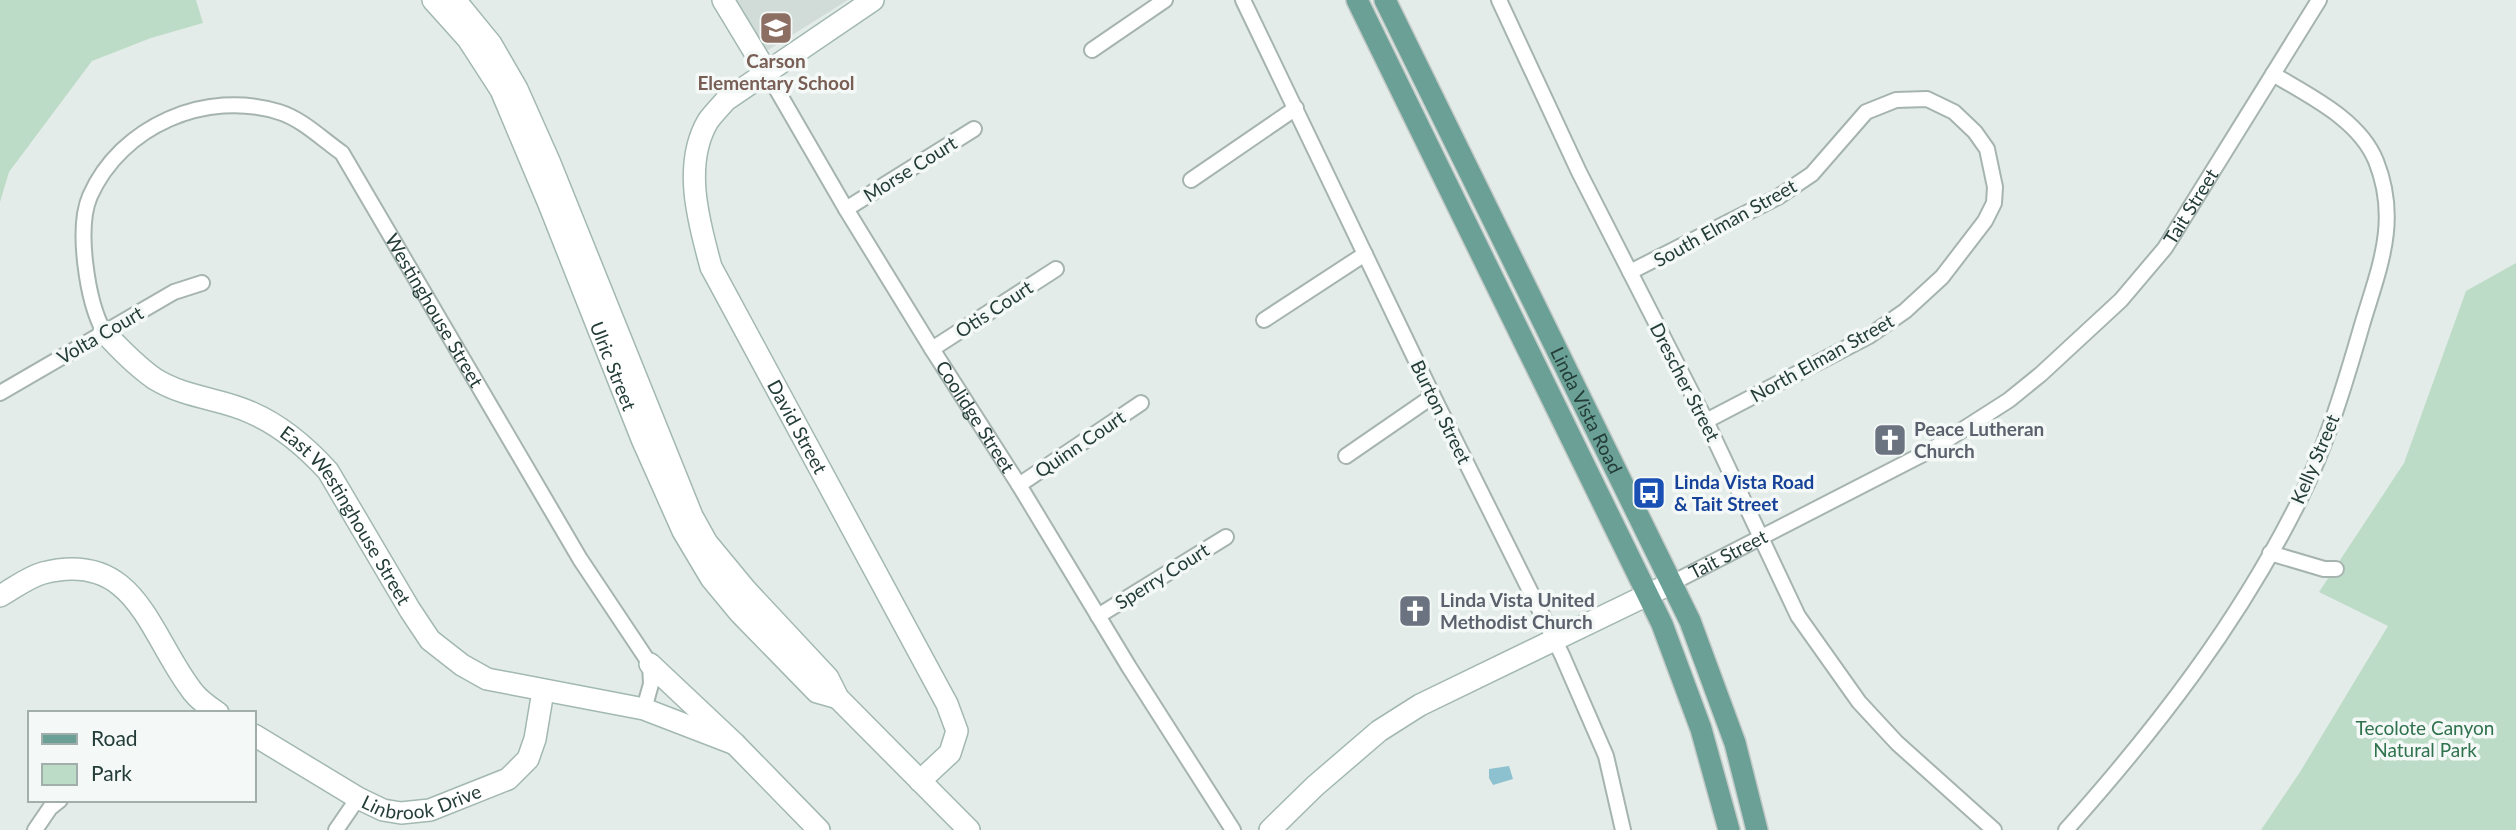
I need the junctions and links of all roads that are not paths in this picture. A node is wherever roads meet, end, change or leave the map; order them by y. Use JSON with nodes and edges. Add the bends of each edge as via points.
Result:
{"nodes":[{"id":1,"x":433,"y":0,"type":"edge"},
{"id":2,"x":455,"y":0,"type":"edge"},
{"id":3,"x":723,"y":0,"type":"edge"},
{"id":4,"x":873,"y":0,"type":"edge"},
{"id":5,"x":1165,"y":0,"type":"edge"},
{"id":6,"x":1243,"y":0,"type":"edge"},
{"id":7,"x":1357,"y":0,"type":"edge"},
{"id":8,"x":1385,"y":0,"type":"edge"},
{"id":9,"x":1499,"y":0,"type":"edge"},
{"id":10,"x":2319,"y":0,"type":"edge"},
{"id":11,"x":1092,"y":50,"type":"dead end"},
{"id":12,"x":766,"y":71,"type":"junction"},
{"id":13,"x":2273,"y":75,"type":"junction"},
{"id":14,"x":1296,"y":108,"type":"junction"},
{"id":15,"x":1954,"y":112,"type":"joint"},
{"id":16,"x":974,"y":129,"type":"dead end"},
{"id":17,"x":102,"y":175,"type":"joint"},
{"id":18,"x":1192,"y":180,"type":"dead end"},
{"id":19,"x":846,"y":209,"type":"junction"},
{"id":20,"x":1365,"y":254,"type":"junction"},
{"id":21,"x":1056,"y":270,"type":"dead end"},
{"id":22,"x":1630,"y":272,"type":"junction"},
{"id":23,"x":202,"y":283,"type":"dead end"},
{"id":24,"x":1265,"y":320,"type":"dead end"},
{"id":25,"x":104,"y":332,"type":"junction"},
{"id":26,"x":932,"y":349,"type":"junction"},
{"id":27,"x":0,"y":393,"type":"edge"},
{"id":28,"x":1433,"y":396,"type":"junction"},
{"id":29,"x":1141,"y":403,"type":"dead end"},
{"id":30,"x":1706,"y":421,"type":"junction"},
{"id":31,"x":1346,"y":456,"type":"dead end"},
{"id":32,"x":1019,"y":485,"type":"junction"},
{"id":33,"x":1226,"y":537,"type":"dead end"},
{"id":34,"x":1763,"y":538,"type":"junction"},
{"id":35,"x":2270,"y":554,"type":"junction"},
{"id":36,"x":2336,"y":569,"type":"dead end"},
{"id":37,"x":1672,"y":583,"type":"junction"},
{"id":38,"x":1647,"y":595,"type":"junction"},
{"id":39,"x":0,"y":596,"type":"edge"},
{"id":40,"x":1098,"y":616,"type":"junction"},
{"id":41,"x":1555,"y":640,"type":"junction"},
{"id":42,"x":650,"y":664,"type":"junction"},
{"id":43,"x":544,"y":691,"type":"junction"},
{"id":44,"x":838,"y":698,"type":"junction"},
{"id":45,"x":644,"y":709,"type":"junction"},
{"id":46,"x":216,"y":711,"type":"edge"},
{"id":47,"x":256,"y":736,"type":"edge"},
{"id":48,"x":735,"y":744,"type":"junction"},
{"id":49,"x":920,"y":781,"type":"junction"},
{"id":50,"x":358,"y":798,"type":"junction"},
{"id":51,"x":58,"y":802,"type":"edge"},
{"id":52,"x":35,"y":830,"type":"edge"},
{"id":53,"x":336,"y":830,"type":"edge"},
{"id":54,"x":820,"y":830,"type":"edge"},
{"id":55,"x":969,"y":830,"type":"edge"},
{"id":56,"x":1233,"y":830,"type":"edge"},
{"id":57,"x":1270,"y":830,"type":"edge"},
{"id":58,"x":1623,"y":830,"type":"edge"},
{"id":59,"x":1729,"y":830,"type":"edge"},
{"id":60,"x":1757,"y":830,"type":"edge"},
{"id":61,"x":1994,"y":830,"type":"edge"},
{"id":62,"x":2066,"y":830,"type":"edge"}],
"edges":[{"from":1,"to":44,"type":"street","name":"Ulric Street","via":[[468,39],[501,90],[682,531],[740,613],[817,692]]},
{"from":2,"to":44,"type":"street","name":"Ulric Street","via":[[491,44],[517,89],[692,516],[707,543],[828,678]]},
{"from":3,"to":12,"type":"street","name":"Coolidge Street"},
{"from":4,"to":12,"type":"street","name":"David Street"},
{"from":5,"to":11,"type":"street"},
{"from":6,"to":14,"type":"street","name":"Burton Street"},
{"from":7,"to":38,"type":"main road","name":"Linda Vista Road"},
{"from":8,"to":37,"type":"main road","name":"Linda Vista Road"},
{"from":9,"to":22,"type":"street","name":"Drescher Street"},
{"from":10,"to":13,"type":"street","name":"Tait Street"},
{"from":12,"to":19,"type":"street","name":"Coolidge Street"},
{"from":12,"to":49,"type":"street","name":"David Street","via":[[726,100],[699,140],[694,168],[698,219],[711,267],[947,704],[957,731],[950,753]]},
{"from":13,"to":34,"type":"street","name":"Tait Street","via":[[2165,248],[2121,300],[2041,374],[1931,450]]},
{"from":13,"to":35,"type":"street","name":"Kelly Street","via":[[2331,110],[2356,132],[2375,159],[2385,188],[2388,236],[2329,429]]},
{"from":14,"to":18,"type":"street"},
{"from":14,"to":20,"type":"street","name":"Burton Street"},
{"from":15,"to":22,"type":"street","name":"South Elman Street","via":[[1927,99],[1896,100],[1866,112],[1812,174],[1779,197]]},
{"from":15,"to":30,"type":"street","name":"North Elman Street","via":[[1987,149],[1995,195],[1985,221],[1941,276],[1905,311],[1869,336]]},
{"from":16,"to":19,"type":"street","name":"Morse Court"},
{"from":17,"to":25,"type":"street","name":"East Westinghouse Street","via":[[89,199],[83,248],[96,317]]},
{"from":17,"to":42,"type":"street","name":"Westinghouse Street","via":[[146,130],[175,116],[240,104],[296,120],[341,153],[580,559]]},
{"from":19,"to":26,"type":"street","name":"Coolidge Street"},
{"from":20,"to":24,"type":"street"},
{"from":20,"to":28,"type":"street","name":"Burton Street"},
{"from":21,"to":26,"type":"street","name":"Otis Court"},
{"from":22,"to":30,"type":"street","name":"Drescher Street"},
{"from":23,"to":25,"type":"street","name":"Volta Court","via":[[174,292]]},
{"from":25,"to":27,"type":"street","name":"Volta Court"},
{"from":25,"to":43,"type":"street","name":"East Westinghouse Street","via":[[155,379],[193,397],[250,412],[285,431],[328,471],[430,640],[487,679]]},
{"from":26,"to":32,"type":"street","name":"Coolidge Street"},
{"from":28,"to":31,"type":"street"},
{"from":28,"to":41,"type":"street","name":"Burton Street"},
{"from":29,"to":32,"type":"street","name":"Quinn Court"},
{"from":30,"to":34,"type":"street","name":"Drescher Street"},
{"from":32,"to":40,"type":"street","name":"Coolidge Street"},
{"from":33,"to":40,"type":"street","name":"Sperry Court"},
{"from":34,"to":37,"type":"street","name":"Tait Street"},
{"from":34,"to":61,"type":"street","name":"Drescher Street","via":[[1798,616],[1859,702],[1896,743]]},
{"from":35,"to":36,"type":"street"},
{"from":35,"to":62,"type":"street","name":"Kelly Street","via":[[2185,688]]},
{"from":37,"to":38,"type":"street","name":"Tait Street"},
{"from":37,"to":60,"type":"main road","name":"Linda Vista Road","via":[[1720,701]]},
{"from":38,"to":41,"type":"street","name":"Tait Street"},
{"from":38,"to":59,"type":"main road","name":"Linda Vista Road","via":[[1689,696]]},
{"from":39,"to":46,"type":"street","via":[[41,573],[75,568],[107,576],[133,595],[193,692]]},
{"from":40,"to":56,"type":"street","name":"Coolidge Street"},
{"from":41,"to":57,"type":"street","name":"Tait Street","via":[[1420,705],[1379,731]]},
{"from":41,"to":58,"type":"street","name":"Burton Street","via":[[1606,756]]},
{"from":42,"to":45,"type":"street","via":[[651,684]]},
{"from":42,"to":48,"type":"street"},
{"from":43,"to":45,"type":"street","name":"East Westinghouse Street"},
{"from":43,"to":50,"type":"street","name":"Linbrook Drive","via":[[528,759],[508,779],[430,810],[383,810]]},
{"from":44,"to":49,"type":"street","name":"Ulric Street"},
{"from":45,"to":48,"type":"street","name":"East Westinghouse Street"},
{"from":47,"to":50,"type":"street","name":"Linbrook Drive"},
{"from":48,"to":54,"type":"street"},
{"from":49,"to":55,"type":"street","name":"Ulric Street"},
{"from":50,"to":53,"type":"street"},
{"from":51,"to":52,"type":"street"}]}
